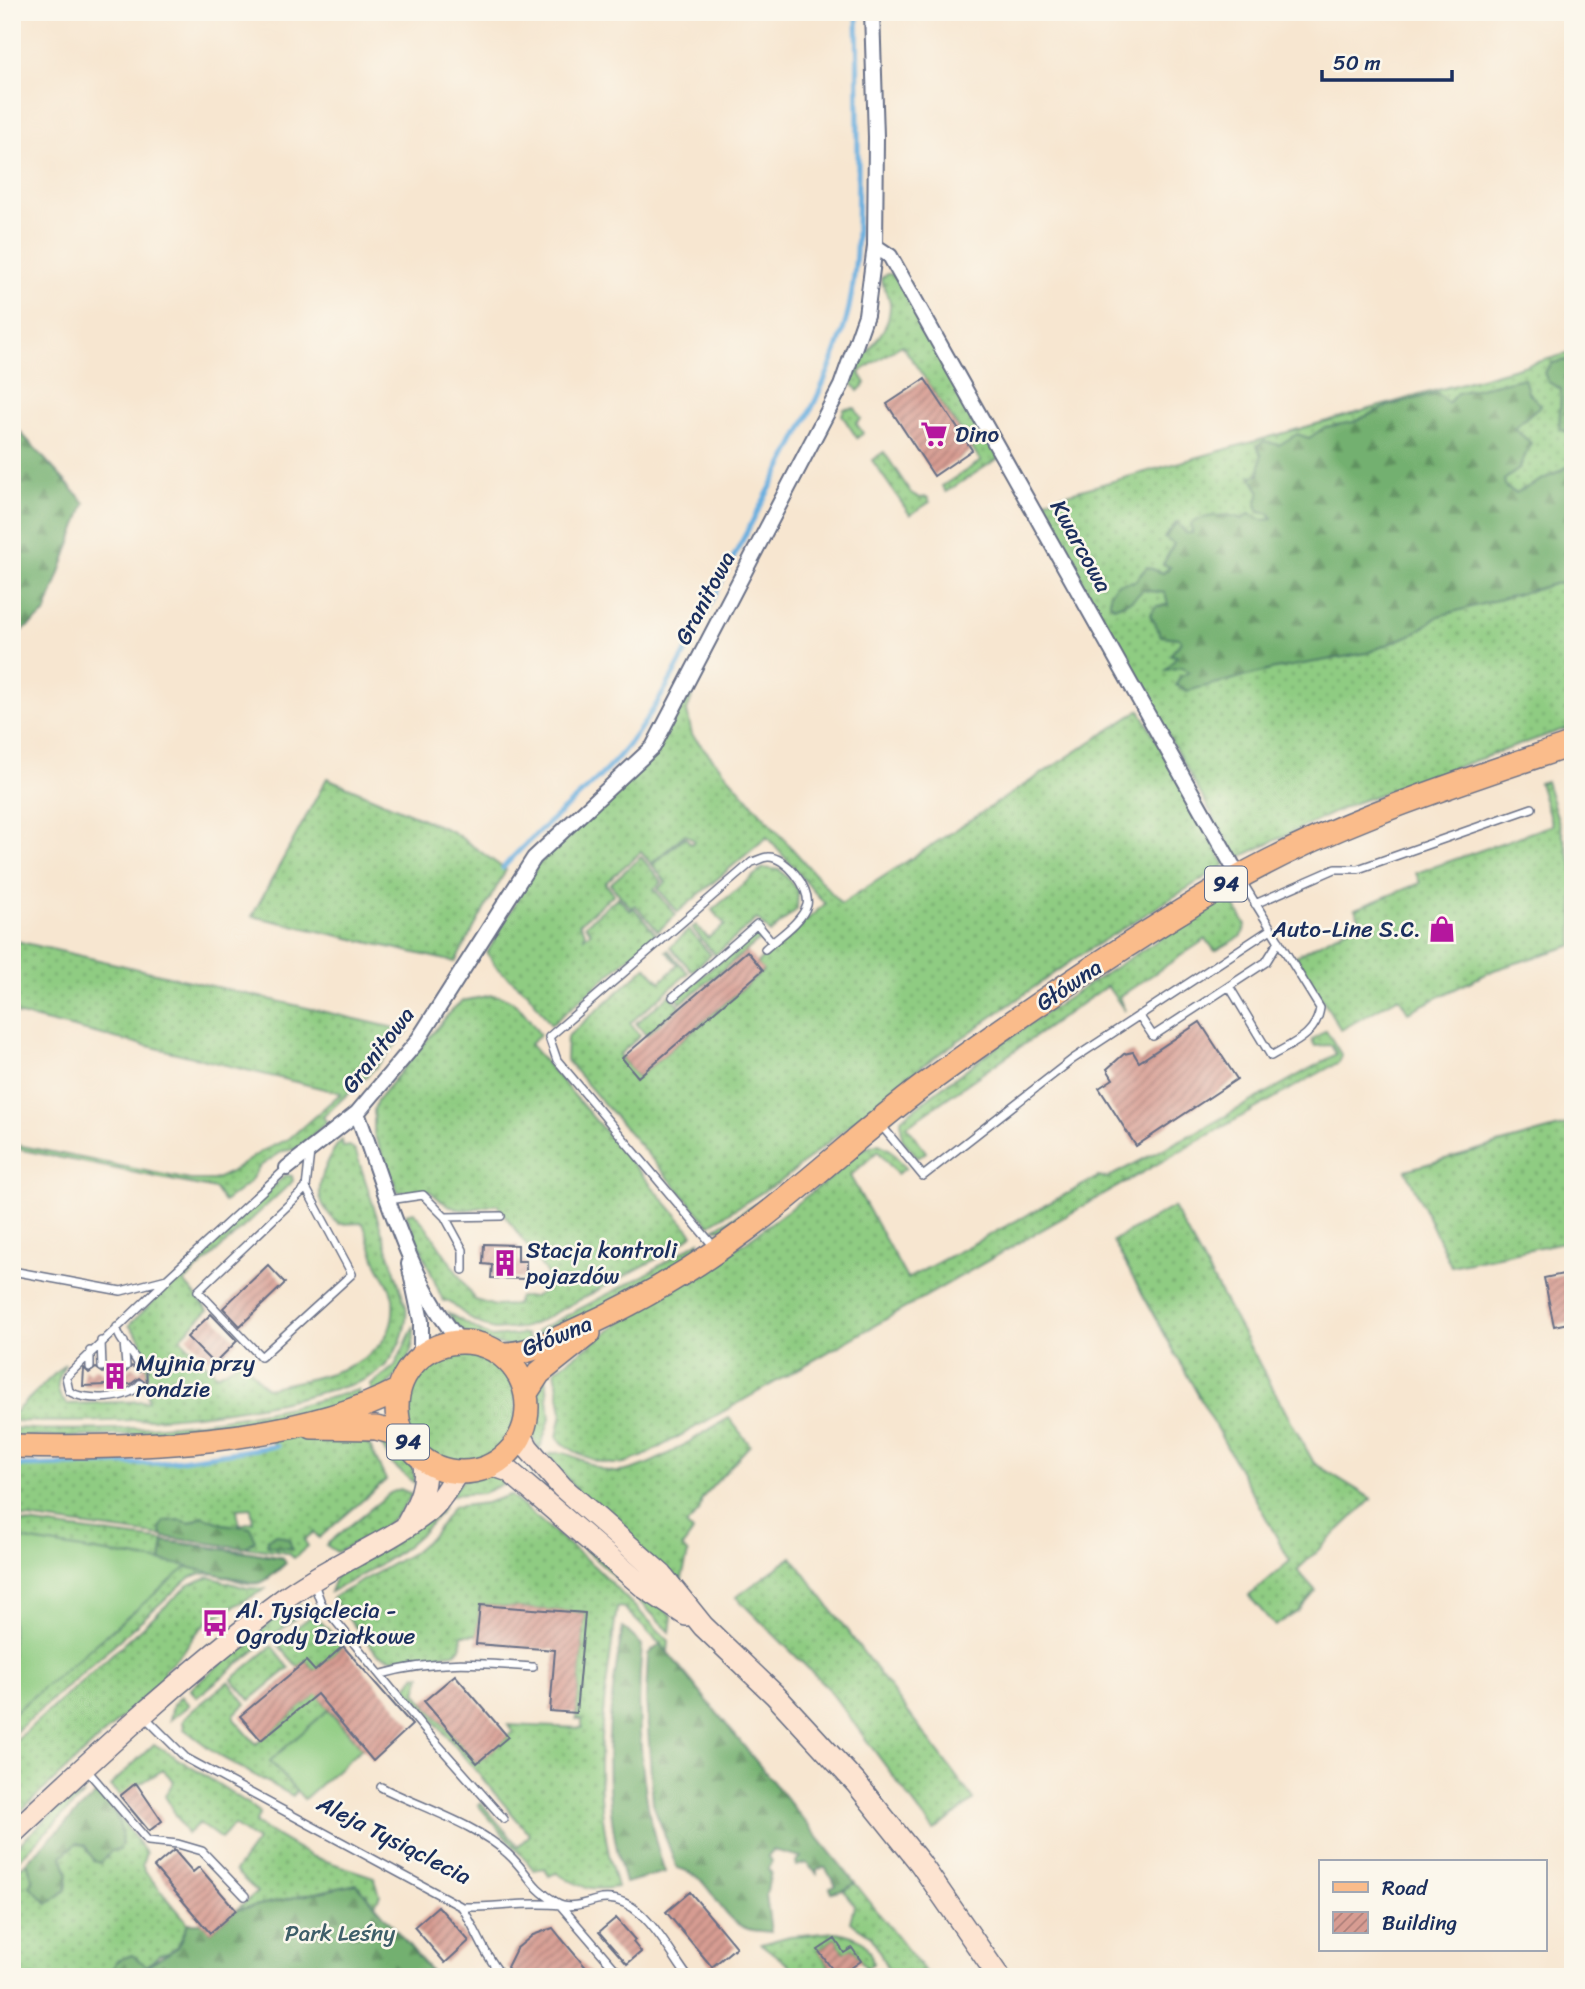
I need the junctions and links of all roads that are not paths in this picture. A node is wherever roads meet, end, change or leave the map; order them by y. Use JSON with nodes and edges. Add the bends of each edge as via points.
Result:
{"nodes":[{"id":1,"x":872,"y":12,"type":"edge"},
{"id":2,"x":874,"y":246,"type":"junction"},
{"id":3,"x":1573,"y":744,"type":"edge"},
{"id":4,"x":1532,"y":808,"type":"dead end"},
{"id":5,"x":1239,"y":877,"type":"junction"},
{"id":6,"x":1255,"y":904,"type":"junction"},
{"id":7,"x":1271,"y":929,"type":"junction"},
{"id":8,"x":1279,"y":941,"type":"junction"},
{"id":9,"x":772,"y":942,"type":"junction"},
{"id":10,"x":765,"y":949,"type":"dead end"},
{"id":11,"x":1229,"y":986,"type":"junction"},
{"id":12,"x":673,"y":997,"type":"dead end"},
{"id":13,"x":1139,"y":1015,"type":"junction"},
{"id":14,"x":357,"y":1113,"type":"junction"},
{"id":15,"x":879,"y":1122,"type":"junction"},
{"id":16,"x":310,"y":1148,"type":"junction"},
{"id":17,"x":287,"y":1168,"type":"joint"},
{"id":18,"x":306,"y":1188,"type":"junction"},
{"id":19,"x":389,"y":1199,"type":"junction"},
{"id":20,"x":501,"y":1216,"type":"dead end"},
{"id":21,"x":445,"y":1217,"type":"junction"},
{"id":22,"x":405,"y":1246,"type":"junction"},
{"id":23,"x":716,"y":1250,"type":"junction"},
{"id":24,"x":463,"y":1270,"type":"dead end"},
{"id":25,"x":12,"y":1271,"type":"edge"},
{"id":26,"x":167,"y":1279,"type":"junction"},
{"id":27,"x":614,"y":1313,"type":"junction"},
{"id":28,"x":117,"y":1326,"type":"junction"},
{"id":29,"x":101,"y":1341,"type":"junction"},
{"id":30,"x":124,"y":1342,"type":"junction"},
{"id":31,"x":461,"y":1342,"type":"junction"},
{"id":32,"x":90,"y":1351,"type":"junction"},
{"id":33,"x":500,"y":1354,"type":"junction"},
{"id":34,"x":421,"y":1355,"type":"junction"},
{"id":35,"x":126,"y":1366,"type":"dead end"},
{"id":36,"x":139,"y":1366,"type":"dead end"},
{"id":37,"x":90,"y":1367,"type":"dead end"},
{"id":38,"x":102,"y":1367,"type":"dead end"},
{"id":39,"x":127,"y":1384,"type":"dead end"},
{"id":40,"x":140,"y":1384,"type":"dead end"},
{"id":41,"x":399,"y":1390,"type":"junction"},
{"id":42,"x":526,"y":1393,"type":"junction"},
{"id":43,"x":127,"y":1395,"type":"junction"},
{"id":44,"x":295,"y":1426,"type":"junction"},
{"id":45,"x":403,"y":1435,"type":"junction"},
{"id":46,"x":522,"y":1435,"type":"junction"},
{"id":47,"x":12,"y":1446,"type":"edge"},
{"id":48,"x":423,"y":1460,"type":"junction"},
{"id":49,"x":492,"y":1465,"type":"junction"},
{"id":50,"x":458,"y":1472,"type":"junction"},
{"id":51,"x":407,"y":1524,"type":"junction"},
{"id":52,"x":312,"y":1579,"type":"junction"},
{"id":53,"x":703,"y":1626,"type":"junction"},
{"id":54,"x":533,"y":1668,"type":"dead end"},
{"id":55,"x":382,"y":1674,"type":"junction"},
{"id":56,"x":142,"y":1714,"type":"junction"},
{"id":57,"x":84,"y":1767,"type":"junction"},
{"id":58,"x":382,"y":1787,"type":"dead end"},
{"id":59,"x":504,"y":1819,"type":"dead end"},
{"id":60,"x":12,"y":1834,"type":"edge"},
{"id":61,"x":245,"y":1896,"type":"dead end"},
{"id":62,"x":560,"y":1905,"type":"junction"},
{"id":63,"x":462,"y":1907,"type":"junction"},
{"id":64,"x":503,"y":1977,"type":"edge"},
{"id":65,"x":622,"y":1977,"type":"edge"},
{"id":66,"x":688,"y":1977,"type":"edge"},
{"id":67,"x":999,"y":1977,"type":"edge"}],
"edges":[{"from":1,"to":2,"type":"street","name":"Granitowa"},
{"from":2,"to":5,"type":"street","name":"Kwarcowa","via":[[890,256]]},
{"from":2,"to":14,"type":"street","name":"Granitowa","via":[[866,315],[841,386],[653,747],[534,858],[416,1043]]},
{"from":3,"to":5,"type":"main road","name":"Główna","number":"94","via":[[1357,820]]},
{"from":4,"to":6,"type":"lane","via":[[1358,869],[1335,869]]},
{"from":5,"to":6,"type":"lane"},
{"from":5,"to":15,"type":"main road","name":"Główna","number":"94","via":[[1029,1011]]},
{"from":6,"to":7,"type":"lane"},
{"from":7,"to":8,"type":"lane"},
{"from":7,"to":13,"type":"lane"},
{"from":8,"to":11,"type":"lane","via":[[1266,962]]},
{"from":8,"to":11,"type":"lane","via":[[1320,1008],[1318,1024],[1308,1034],[1271,1056]]},
{"from":9,"to":10,"type":"lane"},
{"from":9,"to":12,"type":"lane","via":[[757,924]]},
{"from":9,"to":23,"type":"lane","via":[[803,914],[808,901],[804,887],[781,860],[767,856],[752,862],[549,1037],[557,1060]]},
{"from":11,"to":13,"type":"lane","via":[[1153,1036]]},
{"from":13,"to":15,"type":"lane","via":[[1073,1059],[923,1176]]},
{"from":14,"to":16,"type":"street","name":"Granitowa"},
{"from":14,"to":19,"type":"street","name":"Granitowa"},
{"from":15,"to":23,"type":"main road","name":"Główna","number":"94"},
{"from":16,"to":17,"type":"street","name":"Granitowa"},
{"from":16,"to":18,"type":"lane"},
{"from":17,"to":26,"type":"lane","name":"Granitowa"},
{"from":18,"to":18,"type":"lane","via":[[352,1274],[261,1357],[198,1291]]},
{"from":19,"to":21,"type":"lane","via":[[423,1195]]},
{"from":19,"to":22,"type":"street","name":"Granitowa"},
{"from":20,"to":21,"type":"lane"},
{"from":21,"to":24,"type":"lane","via":[[463,1250]]},
{"from":22,"to":31,"type":"street","name":"Granitowa"},
{"from":22,"to":34,"type":"street","name":"Granitowa","via":[[421,1321]]},
{"from":23,"to":27,"type":"main road","name":"Główna","number":"94"},
{"from":25,"to":26,"type":"lane","name":"Granitowa","via":[[121,1291]]},
{"from":26,"to":28,"type":"lane"},
{"from":27,"to":33,"type":"main road","name":"Główna","number":"94","via":[[527,1352]]},
{"from":27,"to":42,"type":"main road","name":"Główna","number":"94","via":[[539,1373]]},
{"from":28,"to":29,"type":"lane"},
{"from":28,"to":30,"type":"lane"},
{"from":29,"to":32,"type":"lane"},
{"from":29,"to":38,"type":"lane"},
{"from":30,"to":35,"type":"lane"},
{"from":30,"to":36,"type":"lane"},
{"from":31,"to":33,"type":"main road","number":"94"},
{"from":31,"to":34,"type":"main road"},
{"from":32,"to":37,"type":"lane"},
{"from":32,"to":43,"type":"lane","via":[[66,1377],[69,1391],[77,1396],[103,1391]]},
{"from":33,"to":42,"type":"main road","via":[[517,1371]]},
{"from":34,"to":41,"type":"main road"},
{"from":39,"to":43,"type":"lane"},
{"from":40,"to":43,"type":"lane"},
{"from":41,"to":44,"type":"main road","number":"94"},
{"from":41,"to":45,"type":"main road","number":"94","via":[[397,1413]]},
{"from":42,"to":46,"type":"main road"},
{"from":44,"to":45,"type":"main road","number":"94","via":[[376,1428]]},
{"from":44,"to":47,"type":"main road","number":"94","via":[[162,1444]]},
{"from":45,"to":48,"type":"main road","number":"94"},
{"from":46,"to":49,"type":"main road"},
{"from":46,"to":53,"type":"main road","via":[[562,1487],[662,1574]]},
{"from":48,"to":50,"type":"main road","number":"94"},
{"from":48,"to":51,"type":"main road","via":[[424,1484]]},
{"from":49,"to":50,"type":"main road","number":"94"},
{"from":49,"to":53,"type":"main road","via":[[509,1471],[645,1588]]},
{"from":50,"to":51,"type":"main road","via":[[430,1510]]},
{"from":51,"to":52,"type":"main road"},
{"from":52,"to":55,"type":"lane","via":[[321,1603]]},
{"from":52,"to":56,"type":"main road","via":[[222,1646]]},
{"from":53,"to":67,"type":"main road","via":[[775,1695],[873,1803]]},
{"from":54,"to":55,"type":"lane","via":[[455,1661],[411,1665]]},
{"from":55,"to":59,"type":"lane"},
{"from":56,"to":57,"type":"main road"},
{"from":56,"to":63,"type":"lane","name":"Aleja Tysiąclecia","via":[[186,1758]]},
{"from":57,"to":60,"type":"main road"},
{"from":57,"to":61,"type":"lane","via":[[148,1841],[202,1852]]},
{"from":58,"to":62,"type":"lane","via":[[475,1830],[509,1854],[534,1888]]},
{"from":62,"to":63,"type":"lane","name":"Aleja Tysiąclecia","via":[[532,1901]]},
{"from":62,"to":65,"type":"lane"},
{"from":62,"to":66,"type":"lane","name":"Aleja Tysiąclecia","via":[[615,1898],[633,1905]]},
{"from":63,"to":64,"type":"lane","via":[[485,1955]]}]}
